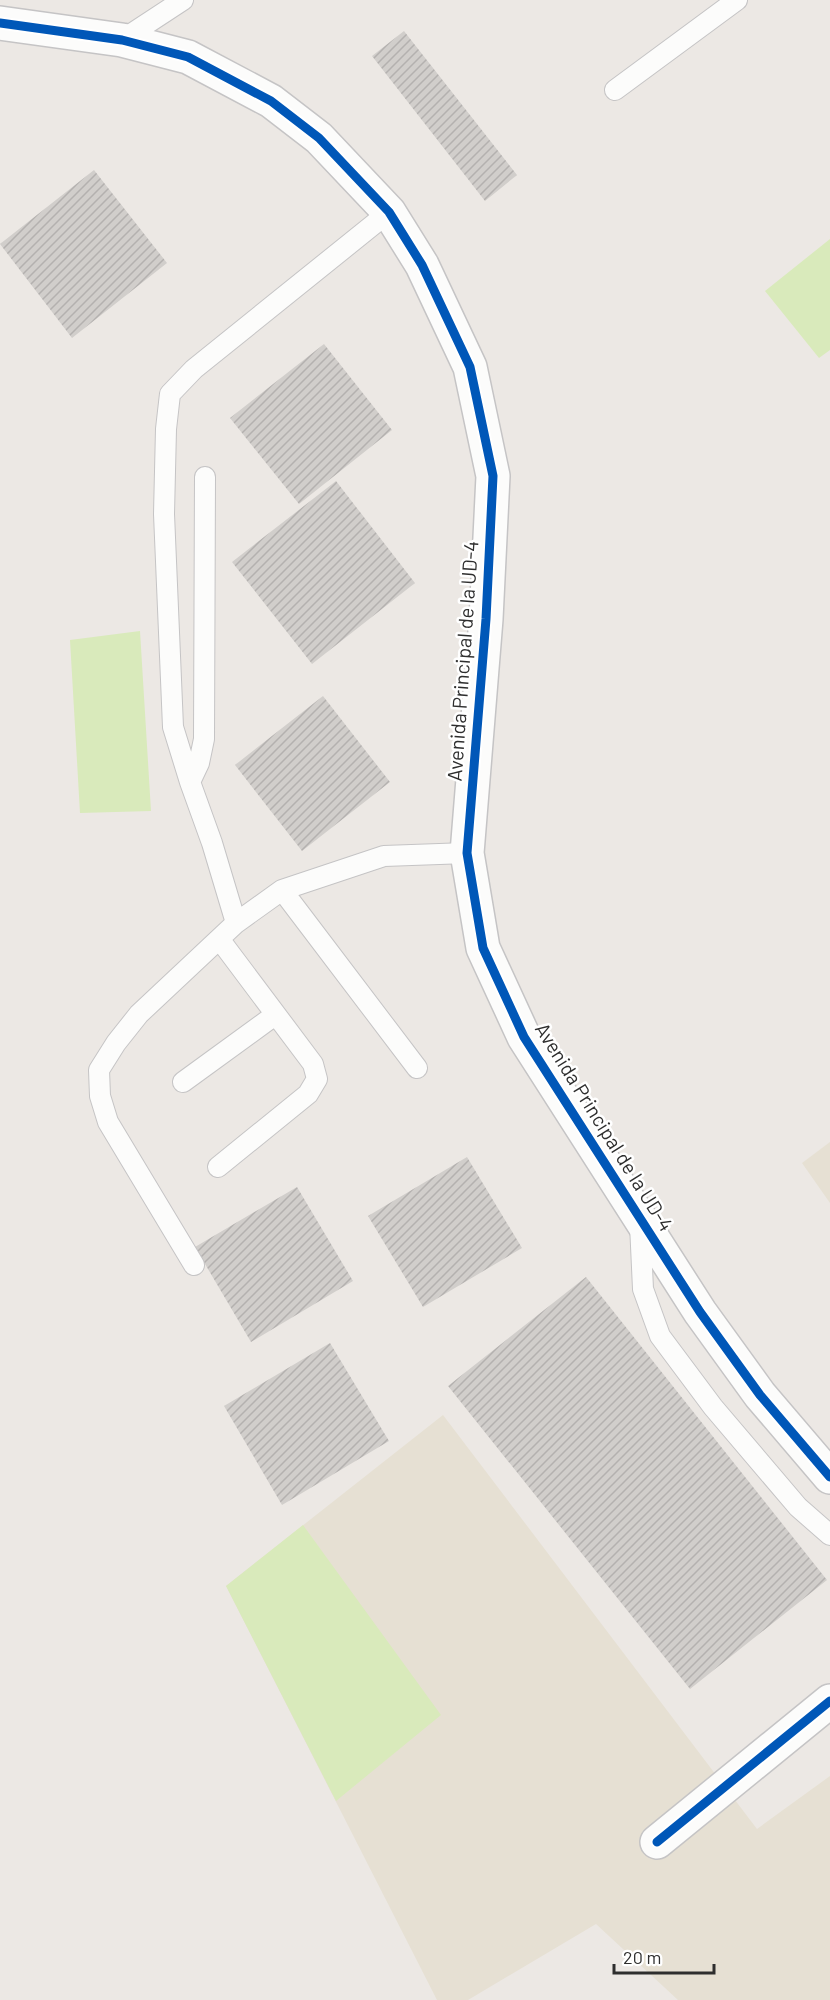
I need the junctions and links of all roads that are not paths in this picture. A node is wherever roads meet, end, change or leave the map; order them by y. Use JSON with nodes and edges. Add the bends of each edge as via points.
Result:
{"nodes":[{"id":1,"x":183,"y":0,"type":"edge"},
{"id":2,"x":737,"y":0,"type":"edge"},
{"id":3,"x":0,"y":23,"type":"edge"},
{"id":4,"x":122,"y":40,"type":"junction"},
{"id":5,"x":615,"y":90,"type":"dead end"},
{"id":6,"x":389,"y":212,"type":"junction"},
{"id":7,"x":205,"y":477,"type":"dead end"},
{"id":8,"x":190,"y":782,"type":"junction"},
{"id":9,"x":467,"y":853,"type":"junction"},
{"id":10,"x":282,"y":890,"type":"junction"},
{"id":11,"x":236,"y":923,"type":"junction"},
{"id":12,"x":220,"y":940,"type":"junction"},
{"id":13,"x":275,"y":1015,"type":"junction"},
{"id":14,"x":417,"y":1068,"type":"dead end"},
{"id":15,"x":183,"y":1082,"type":"dead end"},
{"id":16,"x":218,"y":1167,"type":"dead end"},
{"id":17,"x":640,"y":1218,"type":"junction"},
{"id":18,"x":195,"y":1265,"type":"dead end"},
{"id":19,"x":830,"y":1477,"type":"edge"},
{"id":20,"x":830,"y":1535,"type":"edge"},
{"id":21,"x":830,"y":1701,"type":"edge"},
{"id":22,"x":657,"y":1842,"type":"dead end"}],
"edges":[{"from":1,"to":4,"type":"lane"},
{"from":2,"to":5,"type":"lane"},
{"from":3,"to":4,"type":"street","name":"Avenida Principal de la UD-4"},
{"from":4,"to":6,"type":"street","name":"Avenida Principal de la UD-4","via":[[188,57],[271,101],[319,138]]},
{"from":6,"to":8,"type":"lane","via":[[194,369],[170,394],[164,514],[168,640],[173,727]]},
{"from":6,"to":9,"type":"street","name":"Avenida Principal de la UD-4","via":[[422,265],[470,367],[493,476]]},
{"from":7,"to":8,"type":"lane","via":[[204,739]]},
{"from":8,"to":11,"type":"lane"},
{"from":9,"to":10,"type":"lane","via":[[384,856]]},
{"from":9,"to":17,"type":"street","name":"Avenida Principal de la UD-4","via":[[483,948],[524,1037]]},
{"from":10,"to":11,"type":"lane"},
{"from":10,"to":14,"type":"lane"},
{"from":11,"to":12,"type":"lane"},
{"from":12,"to":13,"type":"lane"},
{"from":12,"to":18,"type":"lane","via":[[139,1014],[99,1070],[100,1096],[108,1122]]},
{"from":13,"to":15,"type":"lane"},
{"from":13,"to":16,"type":"lane","via":[[313,1064],[317,1079],[308,1094]]},
{"from":17,"to":19,"type":"street","name":"Avenida Principal de la UD-4","via":[[700,1312],[760,1395]]},
{"from":17,"to":20,"type":"lane","via":[[643,1289],[660,1336],[713,1407],[798,1507]]},
{"from":21,"to":22,"type":"street"}]}
